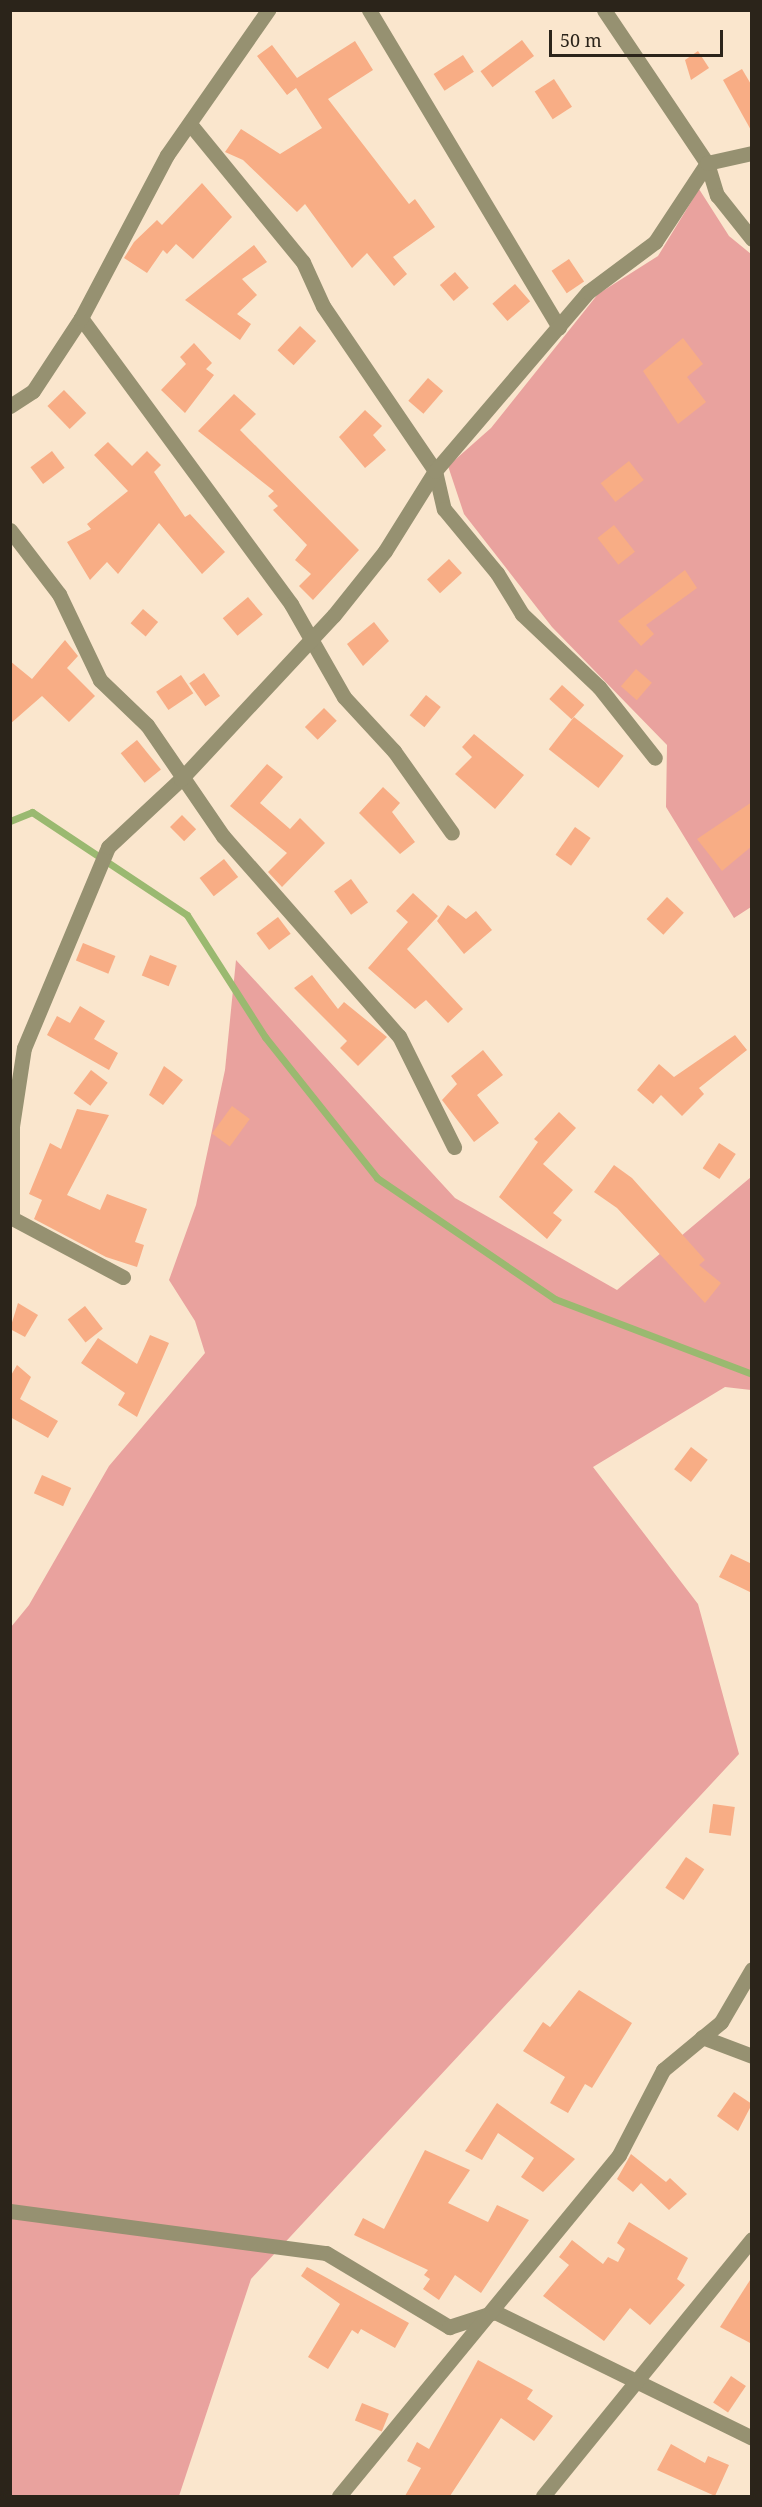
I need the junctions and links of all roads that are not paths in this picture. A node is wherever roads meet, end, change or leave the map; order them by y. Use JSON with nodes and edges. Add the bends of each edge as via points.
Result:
{"nodes":[{"id":1,"x":268,"y":10,"type":"edge"},
{"id":2,"x":369,"y":10,"type":"edge"},
{"id":3,"x":604,"y":10,"type":"edge"},
{"id":4,"x":190,"y":124,"type":"junction"},
{"id":5,"x":752,"y":153,"type":"edge"},
{"id":6,"x":707,"y":163,"type":"junction"},
{"id":7,"x":752,"y":239,"type":"edge"},
{"id":8,"x":81,"y":318,"type":"junction"},
{"id":9,"x":559,"y":327,"type":"junction"},
{"id":10,"x":10,"y":406,"type":"edge"},
{"id":11,"x":435,"y":471,"type":"junction"},
{"id":12,"x":10,"y":530,"type":"edge"},
{"id":13,"x":311,"y":636,"type":"junction"},
{"id":14,"x":655,"y":758,"type":"dead end"},
{"id":15,"x":181,"y":779,"type":"junction"},
{"id":16,"x":452,"y":833,"type":"dead end"},
{"id":17,"x":454,"y":1147,"type":"dead end"},
{"id":18,"x":11,"y":1217,"type":"edge"},
{"id":19,"x":123,"y":1277,"type":"dead end"},
{"id":20,"x":752,"y":1969,"type":"edge"},
{"id":21,"x":702,"y":2037,"type":"junction"},
{"id":22,"x":752,"y":2056,"type":"edge"},
{"id":23,"x":10,"y":2211,"type":"edge"},
{"id":24,"x":752,"y":2239,"type":"edge"},
{"id":25,"x":495,"y":2312,"type":"junction"},
{"id":26,"x":640,"y":2382,"type":"junction"},
{"id":27,"x":752,"y":2438,"type":"edge"},
{"id":28,"x":339,"y":2496,"type":"edge"},
{"id":29,"x":543,"y":2496,"type":"edge"}],
"edges":[{"from":1,"to":4,"type":"street"},
{"from":2,"to":9,"type":"street"},
{"from":3,"to":6,"type":"street"},
{"from":4,"to":8,"type":"street","via":[[167,154]]},
{"from":4,"to":11,"type":"street","via":[[303,262],[323,306]]},
{"from":5,"to":6,"type":"street"},
{"from":6,"to":7,"type":"street","via":[[717,195]]},
{"from":6,"to":9,"type":"street","via":[[655,242],[588,292]]},
{"from":8,"to":10,"type":"street","via":[[33,391]]},
{"from":8,"to":13,"type":"street","via":[[115,370],[196,470]]},
{"from":9,"to":11,"type":"street"},
{"from":11,"to":13,"type":"street","via":[[385,551]]},
{"from":11,"to":14,"type":"street","via":[[444,509],[497,573],[522,614],[599,687]]},
{"from":12,"to":15,"type":"street","via":[[59,594],[100,680],[147,725]]},
{"from":13,"to":15,"type":"street"},
{"from":13,"to":16,"type":"street","via":[[344,697],[394,751]]},
{"from":15,"to":17,"type":"street","via":[[223,836],[399,1036]]},
{"from":15,"to":18,"type":"street","via":[[108,847],[24,1048],[12,1126]]},
{"from":18,"to":19,"type":"street"},
{"from":20,"to":21,"type":"street","via":[[721,2022]]},
{"from":21,"to":22,"type":"street"},
{"from":21,"to":25,"type":"street","via":[[663,2070],[619,2155]]},
{"from":23,"to":25,"type":"street","via":[[326,2253],[449,2327]]},
{"from":24,"to":26,"type":"street"},
{"from":25,"to":26,"type":"street"},
{"from":25,"to":28,"type":"street"},
{"from":26,"to":27,"type":"street"},
{"from":26,"to":29,"type":"street"}]}
